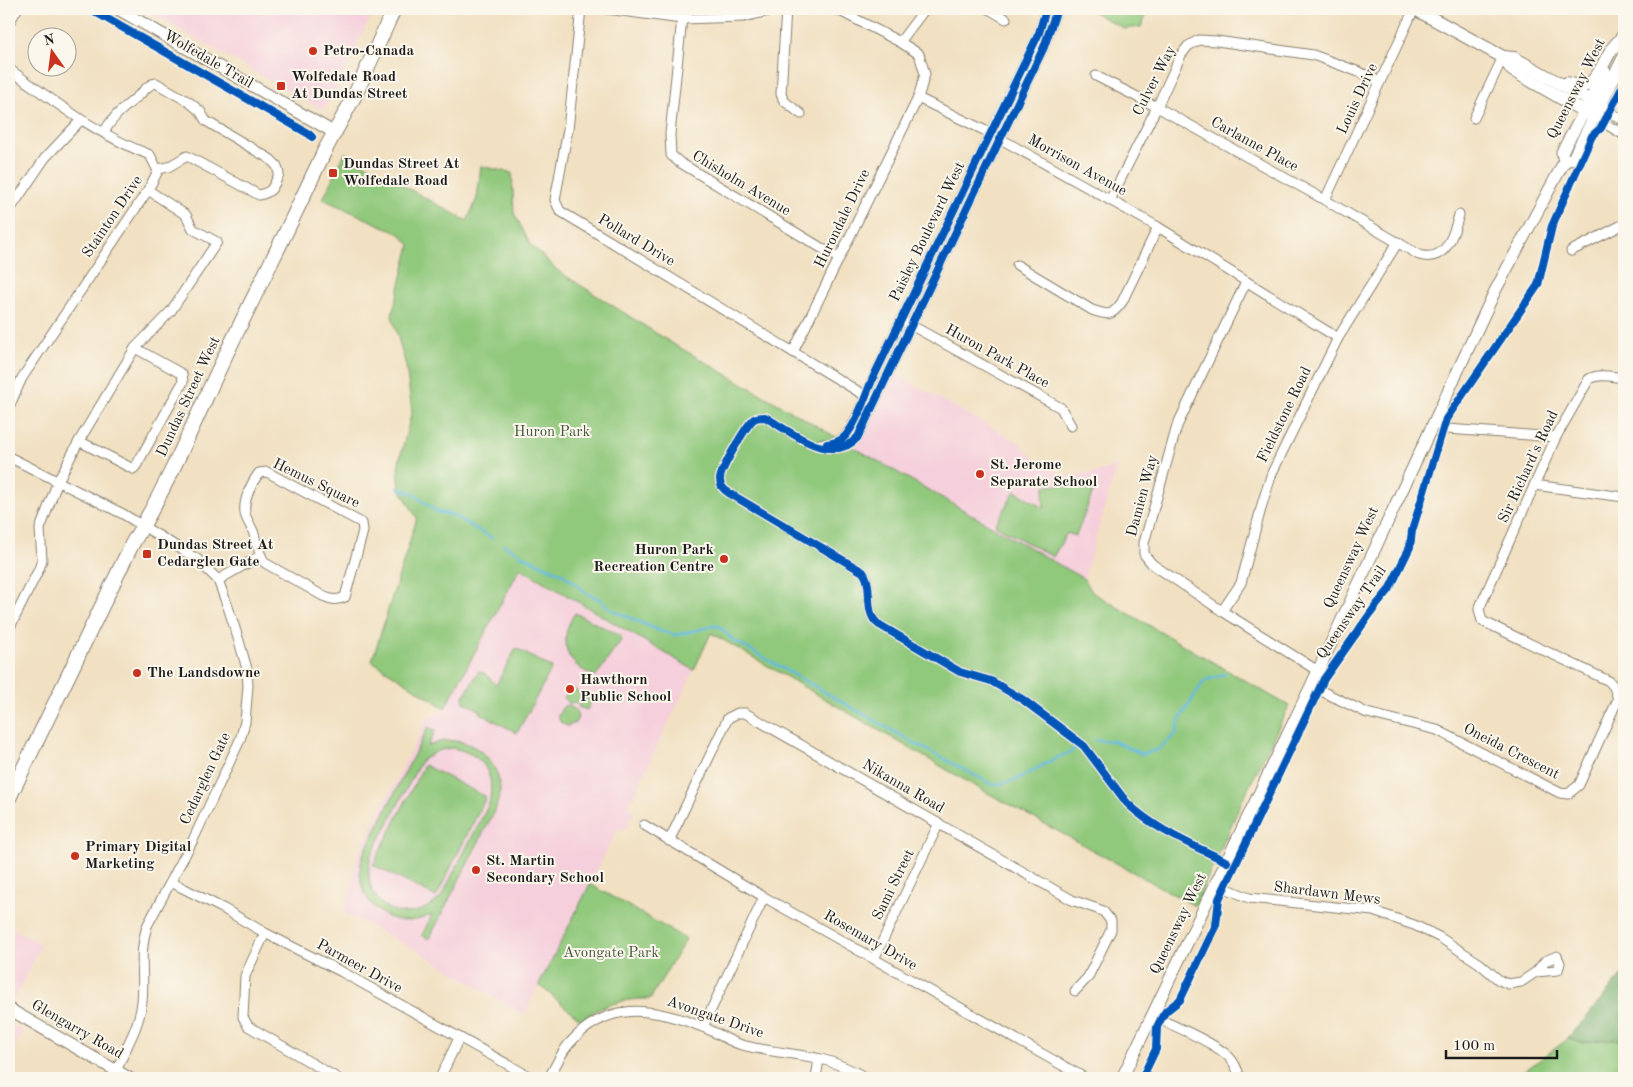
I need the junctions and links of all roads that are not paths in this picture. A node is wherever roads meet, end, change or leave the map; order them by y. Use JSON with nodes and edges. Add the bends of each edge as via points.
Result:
{"nodes":[{"id":1,"x":16,"y":9,"type":"edge"},
{"id":2,"x":118,"y":9,"type":"edge"},
{"id":3,"x":394,"y":9,"type":"edge"},
{"id":4,"x":581,"y":9,"type":"edge"},
{"id":5,"x":607,"y":9,"type":"edge"},
{"id":6,"x":683,"y":9,"type":"edge"},
{"id":7,"x":777,"y":9,"type":"edge"},
{"id":8,"x":786,"y":9,"type":"edge"},
{"id":9,"x":836,"y":9,"type":"edge"},
{"id":10,"x":925,"y":9,"type":"edge"},
{"id":11,"x":990,"y":9,"type":"edge"},
{"id":12,"x":1046,"y":9,"type":"edge"},
{"id":13,"x":1057,"y":9,"type":"edge"},
{"id":14,"x":1415,"y":9,"type":"edge"},
{"id":15,"x":682,"y":19,"type":"junction"},
{"id":16,"x":1006,"y":20,"type":"dead end"},
{"id":17,"x":9,"y":21,"type":"edge"},
{"id":18,"x":1623,"y":34,"type":"edge"},
{"id":19,"x":900,"y":42,"type":"junction"},
{"id":20,"x":1503,"y":57,"type":"junction"},
{"id":21,"x":1624,"y":57,"type":"edge"},
{"id":22,"x":9,"y":69,"type":"edge"},
{"id":23,"x":1096,"y":76,"type":"dead end"},
{"id":24,"x":1552,"y":79,"type":"junction"},
{"id":25,"x":1380,"y":82,"type":"junction"},
{"id":26,"x":918,"y":98,"type":"junction"},
{"id":27,"x":1596,"y":103,"type":"junction"},
{"id":28,"x":1157,"y":107,"type":"junction"},
{"id":29,"x":801,"y":114,"type":"dead end"},
{"id":30,"x":1589,"y":115,"type":"junction"},
{"id":31,"x":1474,"y":118,"type":"dead end"},
{"id":32,"x":81,"y":120,"type":"junction"},
{"id":33,"x":1624,"y":121,"type":"edge"},
{"id":34,"x":104,"y":132,"type":"junction"},
{"id":35,"x":335,"y":133,"type":"junction"},
{"id":36,"x":990,"y":133,"type":"junction"},
{"id":37,"x":1624,"y":134,"type":"edge"},
{"id":38,"x":1000,"y":139,"type":"junction"},
{"id":39,"x":158,"y":170,"type":"junction"},
{"id":40,"x":148,"y":190,"type":"junction"},
{"id":41,"x":1110,"y":200,"type":"junction"},
{"id":42,"x":1325,"y":200,"type":"junction"},
{"id":43,"x":9,"y":211,"type":"edge"},
{"id":44,"x":1459,"y":215,"type":"dead end"},
{"id":45,"x":1623,"y":227,"type":"edge"},
{"id":46,"x":1158,"y":228,"type":"junction"},
{"id":47,"x":1398,"y":242,"type":"junction"},
{"id":48,"x":1571,"y":251,"type":"dead end"},
{"id":49,"x":838,"y":258,"type":"junction"},
{"id":50,"x":1017,"y":265,"type":"dead end"},
{"id":51,"x":1246,"y":282,"type":"junction"},
{"id":52,"x":901,"y":320,"type":"junction"},
{"id":53,"x":912,"y":325,"type":"junction"},
{"id":54,"x":1338,"y":338,"type":"junction"},
{"id":55,"x":135,"y":348,"type":"junction"},
{"id":56,"x":793,"y":352,"type":"junction"},
{"id":57,"x":1624,"y":378,"type":"edge"},
{"id":58,"x":865,"y":396,"type":"junction"},
{"id":59,"x":874,"y":401,"type":"junction"},
{"id":60,"x":9,"y":407,"type":"edge"},
{"id":61,"x":1433,"y":422,"type":"junction"},
{"id":62,"x":1071,"y":426,"type":"dead end"},
{"id":63,"x":1556,"y":438,"type":"junction"},
{"id":64,"x":79,"y":441,"type":"junction"},
{"id":65,"x":814,"y":444,"type":"junction"},
{"id":66,"x":9,"y":457,"type":"edge"},
{"id":67,"x":58,"y":481,"type":"junction"},
{"id":68,"x":1534,"y":485,"type":"junction"},
{"id":69,"x":1624,"y":497,"type":"edge"},
{"id":70,"x":143,"y":526,"type":"junction"},
{"id":71,"x":260,"y":556,"type":"junction"},
{"id":72,"x":218,"y":580,"type":"junction"},
{"id":73,"x":1482,"y":602,"type":"joint"},
{"id":74,"x":1222,"y":610,"type":"junction"},
{"id":75,"x":9,"y":629,"type":"edge"},
{"id":76,"x":1318,"y":671,"type":"junction"},
{"id":77,"x":1311,"y":686,"type":"junction"},
{"id":78,"x":1621,"y":700,"type":"edge"},
{"id":79,"x":9,"y":798,"type":"edge"},
{"id":80,"x":939,"y":823,"type":"junction"},
{"id":81,"x":644,"y":825,"type":"dead end"},
{"id":82,"x":669,"y":841,"type":"junction"},
{"id":83,"x":1227,"y":862,"type":"junction"},
{"id":84,"x":171,"y":882,"type":"junction"},
{"id":85,"x":1216,"y":884,"type":"junction"},
{"id":86,"x":764,"y":897,"type":"junction"},
{"id":87,"x":265,"y":934,"type":"junction"},
{"id":88,"x":874,"y":959,"type":"junction"},
{"id":89,"x":1536,"y":972,"type":"dead end"},
{"id":90,"x":1075,"y":991,"type":"dead end"},
{"id":91,"x":9,"y":1009,"type":"edge"},
{"id":92,"x":1152,"y":1016,"type":"junction"},
{"id":93,"x":703,"y":1027,"type":"junction"},
{"id":94,"x":459,"y":1038,"type":"junction"},
{"id":95,"x":819,"y":1059,"type":"junction"},
{"id":96,"x":115,"y":1075,"type":"edge"},
{"id":97,"x":129,"y":1078,"type":"edge"},
{"id":98,"x":337,"y":1078,"type":"edge"},
{"id":99,"x":440,"y":1078,"type":"edge"},
{"id":100,"x":532,"y":1078,"type":"edge"},
{"id":101,"x":550,"y":1078,"type":"edge"},
{"id":102,"x":816,"y":1078,"type":"edge"},
{"id":103,"x":867,"y":1078,"type":"edge"},
{"id":104,"x":1084,"y":1078,"type":"edge"},
{"id":105,"x":1122,"y":1078,"type":"edge"},
{"id":106,"x":1240,"y":1078,"type":"edge"}],
"edges":[{"from":1,"to":17,"type":"street"},
{"from":2,"to":35,"type":"street"},
{"from":3,"to":35,"type":"main road","name":"Dundas Street West"},
{"from":4,"to":56,"type":"street","name":"Pollard Drive","via":[[568,129],[555,200],[560,211]]},
{"from":5,"to":15,"type":"street"},
{"from":6,"to":15,"type":"street"},
{"from":7,"to":15,"type":"street","via":[[744,17]]},
{"from":8,"to":29,"type":"street","via":[[781,94],[784,101]]},
{"from":9,"to":19,"type":"street"},
{"from":10,"to":19,"type":"street"},
{"from":11,"to":16,"type":"street"},
{"from":12,"to":36,"type":"street","name":"Paisley Boulevard West","via":[[1039,33]]},
{"from":13,"to":38,"type":"street","name":"Paisley Boulevard West","via":[[1044,47]]},
{"from":14,"to":20,"type":"main road"},
{"from":14,"to":25,"type":"street","name":"Louis Drive"},
{"from":15,"to":49,"type":"street","name":"Chisholm Avenue","via":[[670,134],[671,155]]},
{"from":18,"to":24,"type":"main road","via":[[1590,84],[1580,86]]},
{"from":18,"to":27,"type":"main road","name":"Queensway West"},
{"from":19,"to":26,"type":"street","via":[[918,54],[923,67],[925,74]]},
{"from":20,"to":24,"type":"main road","via":[[1514,58]]},
{"from":20,"to":30,"type":"main road","via":[[1512,70]]},
{"from":20,"to":31,"type":"street"},
{"from":21,"to":27,"type":"main road","name":"Queensway West"},
{"from":22,"to":32,"type":"street","name":"Stainton Drive"},
{"from":23,"to":28,"type":"street","name":"Carlanne Place"},
{"from":24,"to":27,"type":"main road"},
{"from":25,"to":28,"type":"street","name":"Culver Way","via":[[1313,55],[1199,40],[1181,55]]},
{"from":25,"to":42,"type":"street","name":"Louis Drive"},
{"from":26,"to":36,"type":"street","name":"Morrison Avenue"},
{"from":26,"to":49,"type":"street","name":"Hurondale Drive"},
{"from":27,"to":30,"type":"main road","name":"Queensway West"},
{"from":27,"to":33,"type":"street"},
{"from":28,"to":41,"type":"street","name":"Culver Way"},
{"from":28,"to":42,"type":"street","name":"Carlanne Place"},
{"from":30,"to":37,"type":"street"},
{"from":30,"to":61,"type":"street","name":"Queensway West","via":[[1573,158],[1564,162],[1495,290]]},
{"from":32,"to":34,"type":"street","name":"Stainton Drive"},
{"from":32,"to":43,"type":"street","via":[[45,158]]},
{"from":34,"to":39,"type":"street","name":"Stainton Drive","via":[[150,155]]},
{"from":34,"to":39,"type":"street","via":[[122,109],[150,84],[156,83],[189,102],[206,121],[270,159],[279,174],[273,188],[259,196],[187,156]]},
{"from":35,"to":70,"type":"main road","name":"Dundas Street West"},
{"from":36,"to":38,"type":"street","name":"Morrison Avenue"},
{"from":36,"to":52,"type":"street","name":"Paisley Boulevard West"},
{"from":38,"to":41,"type":"street","name":"Morrison Avenue"},
{"from":38,"to":53,"type":"street","name":"Paisley Boulevard West"},
{"from":39,"to":40,"type":"street","name":"Stainton Drive"},
{"from":40,"to":55,"type":"street","via":[[186,215],[193,229],[217,242],[171,311]]},
{"from":40,"to":60,"type":"street","name":"Stainton Drive","via":[[22,378]]},
{"from":41,"to":46,"type":"street","name":"Morrison Avenue"},
{"from":42,"to":47,"type":"street","name":"Carlanne Place"},
{"from":44,"to":47,"type":"street","name":"Carlanne Place","via":[[1452,238],[1434,257],[1419,255]]},
{"from":45,"to":48,"type":"street"},
{"from":46,"to":50,"type":"street","via":[[1122,302],[1115,312],[1106,315]]},
{"from":46,"to":51,"type":"street","name":"Morrison Avenue"},
{"from":47,"to":54,"type":"street","name":"Fieldstone Road"},
{"from":49,"to":56,"type":"street","name":"Hurondale Drive"},
{"from":51,"to":54,"type":"street","name":"Morrison Avenue"},
{"from":51,"to":74,"type":"street","name":"Damien Way","via":[[1177,426],[1144,543],[1144,554],[1152,564]]},
{"from":52,"to":53,"type":"street","name":"Huron Park Place"},
{"from":52,"to":58,"type":"street","name":"Paisley Boulevard West"},
{"from":53,"to":59,"type":"street","name":"Paisley Boulevard West"},
{"from":53,"to":62,"type":"street","name":"Huron Park Place","via":[[1062,408]]},
{"from":54,"to":74,"type":"street","name":"Fieldstone Road","via":[[1272,473],[1241,583]]},
{"from":55,"to":64,"type":"street"},
{"from":55,"to":64,"type":"street","via":[[182,374],[183,382],[136,466],[133,469]]},
{"from":56,"to":58,"type":"street","name":"Pollard Drive"},
{"from":57,"to":63,"type":"street","name":"Sir Richard's Road","via":[[1594,376],[1589,379]]},
{"from":58,"to":59,"type":"street","name":"Pollard Drive"},
{"from":58,"to":65,"type":"street","name":"Paisley Boulevard West","via":[[845,436],[837,442]]},
{"from":59,"to":65,"type":"street","name":"Paisley Boulevard West","via":[[860,433],[850,444],[832,450]]},
{"from":61,"to":63,"type":"street","via":[[1447,429]]},
{"from":61,"to":76,"type":"street","name":"Queensway West"},
{"from":63,"to":68,"type":"street","name":"Sir Richard's Road"},
{"from":64,"to":67,"type":"street"},
{"from":65,"to":83,"type":"street","name":"Paisley Boulevard West","via":[[765,417],[753,419],[722,470],[721,486],[863,572],[871,615],[878,624],[962,673],[991,681],[1022,699],[1084,746],[1135,811]]},
{"from":66,"to":67,"type":"street","name":"Cedarglen Gate"},
{"from":67,"to":70,"type":"street","name":"Cedarglen Gate"},
{"from":67,"to":75,"type":"street","via":[[40,529],[42,560]]},
{"from":68,"to":69,"type":"street"},
{"from":68,"to":73,"type":"street","name":"Sir Richard's Road"},
{"from":70,"to":72,"type":"street","name":"Cedarglen Gate","via":[[191,555]]},
{"from":70,"to":79,"type":"main road","name":"Dundas Street West"},
{"from":71,"to":71,"type":"street","name":"Hemus Square","via":[[265,563],[288,577],[323,596],[340,600],[348,590],[363,531],[362,523],[267,472],[259,472],[253,480],[245,512]]},
{"from":71,"to":72,"type":"street"},
{"from":72,"to":84,"type":"street","name":"Cedarglen Gate","via":[[247,669],[245,722],[224,776]]},
{"from":73,"to":78,"type":"street","name":"Oneida Crescent","via":[[1479,609],[1482,620],[1609,681]]},
{"from":74,"to":76,"type":"street","name":"Damien Way"},
{"from":76,"to":77,"type":"street","name":"Queensway West"},
{"from":77,"to":78,"type":"street","name":"Oneida Crescent","via":[[1367,713],[1437,730],[1560,793],[1568,794],[1579,785]]},
{"from":77,"to":83,"type":"street","name":"Queensway West"},
{"from":80,"to":82,"type":"street","name":"Nikanna Road","via":[[755,717],[738,713],[728,718]]},
{"from":80,"to":88,"type":"street","name":"Sami Street"},
{"from":80,"to":90,"type":"street","name":"Nikanna Road","via":[[1072,900],[1103,911],[1109,917],[1111,930],[1088,977]]},
{"from":81,"to":82,"type":"street","name":"Rosemary Drive"},
{"from":82,"to":86,"type":"street","name":"Rosemary Drive"},
{"from":83,"to":85,"type":"street","name":"Queensway West"},
{"from":84,"to":87,"type":"street","name":"Parmeer Drive"},
{"from":84,"to":96,"type":"street","name":"Cedarglen Gate","via":[[142,941],[143,1001],[139,1021]]},
{"from":85,"to":89,"type":"street","name":"Shardawn Mews","via":[[1254,899],[1373,911],[1414,924],[1508,984],[1521,982]]},
{"from":85,"to":92,"type":"street","name":"Queensway West"},
{"from":86,"to":88,"type":"street","name":"Rosemary Drive"},
{"from":86,"to":93,"type":"street"},
{"from":87,"to":94,"type":"street","name":"Parmeer Drive","via":[[342,972]]},
{"from":87,"to":98,"type":"street","via":[[248,967],[243,1017],[248,1026]]},
{"from":88,"to":104,"type":"street","name":"Rosemary Drive"},
{"from":91,"to":96,"type":"street","name":"Glengarry Road"},
{"from":92,"to":105,"type":"street","name":"Queensway West"},
{"from":92,"to":106,"type":"street","via":[[1218,1048],[1230,1058]]},
{"from":93,"to":95,"type":"street","name":"Avongate Drive","via":[[742,1045]]},
{"from":93,"to":101,"type":"street","name":"Avongate Drive","via":[[642,1010],[603,1018],[568,1045]]},
{"from":94,"to":99,"type":"street"},
{"from":94,"to":100,"type":"street","name":"Parmeer Drive"},
{"from":95,"to":102,"type":"street"},
{"from":95,"to":103,"type":"street","name":"Avongate Drive"},
{"from":96,"to":97,"type":"street","name":"Glengarry Road"}]}
